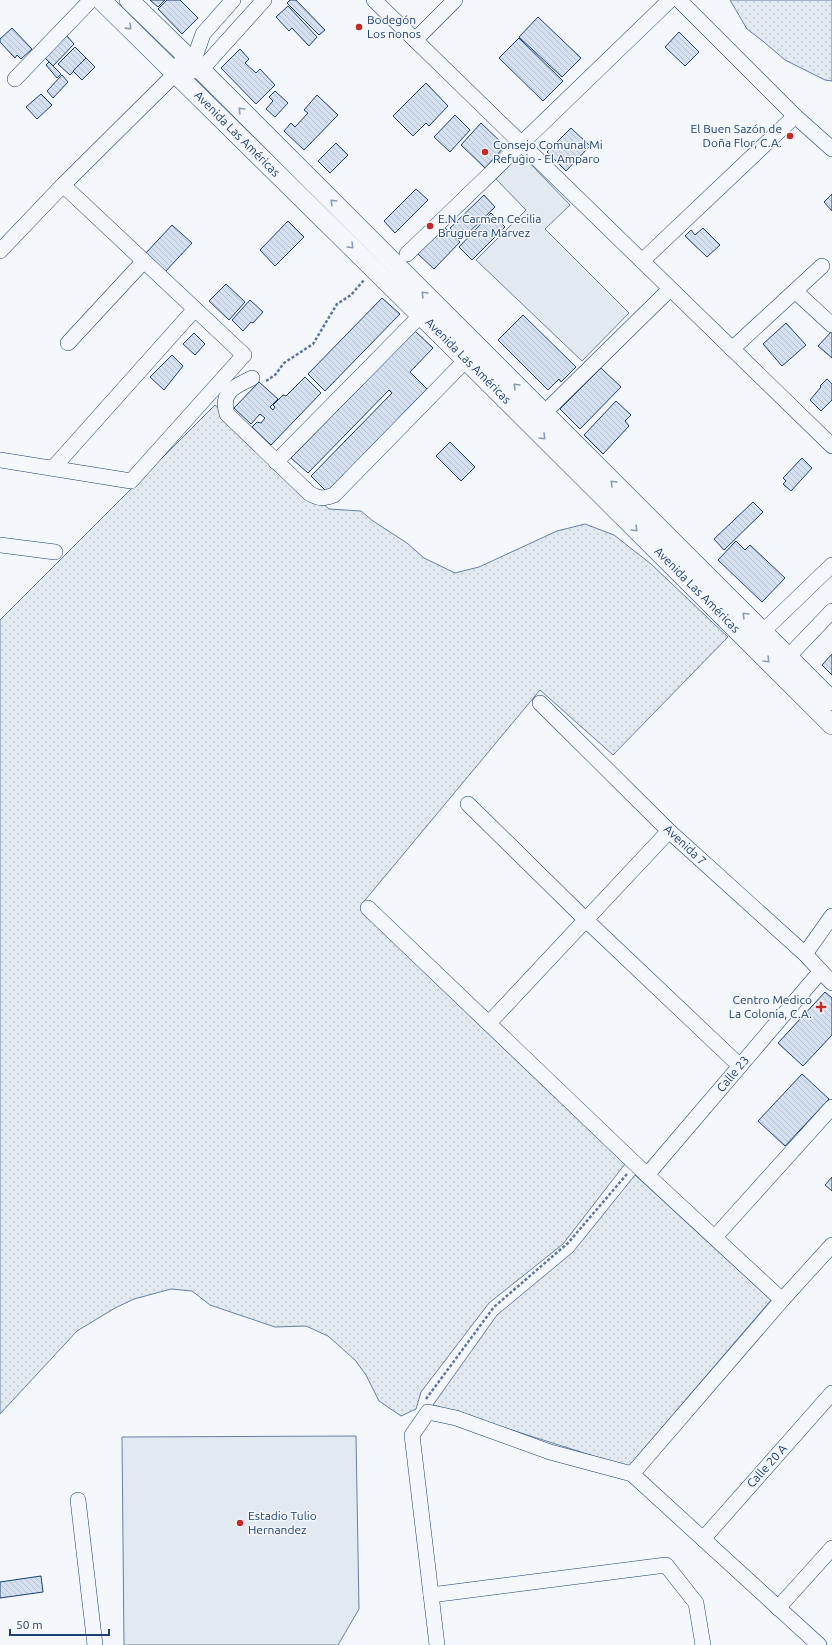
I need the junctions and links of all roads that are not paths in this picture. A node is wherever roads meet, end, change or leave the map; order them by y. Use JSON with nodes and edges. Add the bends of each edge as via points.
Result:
{"nodes":[{"id":1,"x":91,"y":0,"type":"edge"},
{"id":2,"x":101,"y":0,"type":"edge"},
{"id":3,"x":128,"y":0,"type":"edge"},
{"id":4,"x":233,"y":0,"type":"edge"},
{"id":5,"x":264,"y":0,"type":"edge"},
{"id":6,"x":374,"y":0,"type":"edge"},
{"id":7,"x":455,"y":0,"type":"edge"},
{"id":8,"x":670,"y":0,"type":"edge"},
{"id":9,"x":679,"y":0,"type":"edge"},
{"id":10,"x":203,"y":34,"type":"junction"},
{"id":11,"x":415,"y":40,"type":"junction"},
{"id":12,"x":220,"y":49,"type":"junction"},
{"id":13,"x":185,"y":54,"type":"junction"},
{"id":14,"x":201,"y":70,"type":"junction"},
{"id":15,"x":176,"y":73,"type":"junction"},
{"id":16,"x":15,"y":79,"type":"dead end"},
{"id":17,"x":796,"y":116,"type":"junction"},
{"id":18,"x":521,"y":144,"type":"junction"},
{"id":19,"x":832,"y":149,"type":"edge"},
{"id":20,"x":63,"y":185,"type":"junction"},
{"id":21,"x":0,"y":252,"type":"edge"},
{"id":22,"x":407,"y":254,"type":"dead end"},
{"id":23,"x":144,"y":261,"type":"junction"},
{"id":24,"x":642,"y":261,"type":"junction"},
{"id":25,"x":822,"y":266,"type":"dead end"},
{"id":26,"x":670,"y":289,"type":"junction"},
{"id":27,"x":795,"y":291,"type":"junction"},
{"id":28,"x":195,"y":309,"type":"junction"},
{"id":29,"x":421,"y":315,"type":"junction"},
{"id":30,"x":832,"y":325,"type":"edge"},
{"id":31,"x":68,"y":343,"type":"dead end"},
{"id":32,"x":732,"y":349,"type":"junction"},
{"id":33,"x":466,"y":360,"type":"junction"},
{"id":34,"x":252,"y":378,"type":"road end"},
{"id":35,"x":544,"y":414,"type":"junction"},
{"id":36,"x":832,"y":446,"type":"edge"},
{"id":37,"x":0,"y":460,"type":"edge"},
{"id":38,"x":276,"y":462,"type":"junction"},
{"id":39,"x":53,"y":468,"type":"junction"},
{"id":40,"x":0,"y":545,"type":"edge"},
{"id":41,"x":56,"y":552,"type":"dead end"},
{"id":42,"x":832,"y":565,"type":"edge"},
{"id":43,"x":832,"y":611,"type":"edge"},
{"id":44,"x":756,"y":638,"type":"junction"},
{"id":45,"x":788,"y":657,"type":"junction"},
{"id":46,"x":832,"y":701,"type":"edge"},
{"id":47,"x":540,"y":703,"type":"dead end"},
{"id":48,"x":832,"y":725,"type":"edge"},
{"id":49,"x":468,"y":804,"type":"dead end"},
{"id":50,"x":670,"y":831,"type":"junction"},
{"id":51,"x":368,"y":908,"type":"dead end"},
{"id":52,"x":832,"y":916,"type":"edge"},
{"id":53,"x":586,"y":920,"type":"junction"},
{"id":54,"x":805,"y":954,"type":"junction"},
{"id":55,"x":820,"y":972,"type":"junction"},
{"id":56,"x":832,"y":983,"type":"edge"},
{"id":57,"x":489,"y":1023,"type":"junction"},
{"id":58,"x":740,"y":1066,"type":"junction"},
{"id":59,"x":832,"y":1108,"type":"edge"},
{"id":60,"x":647,"y":1176,"type":"junction"},
{"id":61,"x":715,"y":1237,"type":"junction"},
{"id":62,"x":832,"y":1245,"type":"edge"},
{"id":63,"x":782,"y":1300,"type":"junction"},
{"id":64,"x":832,"y":1394,"type":"edge"},
{"id":65,"x":632,"y":1474,"type":"junction"},
{"id":66,"x":78,"y":1500,"type":"dead end"},
{"id":67,"x":703,"y":1539,"type":"junction"},
{"id":68,"x":832,"y":1548,"type":"edge"},
{"id":69,"x":431,"y":1596,"type":"junction"},
{"id":70,"x":778,"y":1608,"type":"junction"},
{"id":71,"x":95,"y":1645,"type":"edge"},
{"id":72,"x":436,"y":1645,"type":"edge"},
{"id":73,"x":703,"y":1645,"type":"edge"},
{"id":74,"x":819,"y":1645,"type":"edge"}],
"edges":[{"from":1,"to":16,"type":"street"},
{"from":2,"to":15,"type":"main road","name":"Avenida Las Américas","one_way":true},
{"from":3,"to":13,"type":"main road","name":"Avenida Las Américas"},
{"from":4,"to":10,"type":"street"},
{"from":5,"to":12,"type":"street"},
{"from":6,"to":11,"type":"street"},
{"from":7,"to":11,"type":"street"},
{"from":8,"to":18,"type":"street"},
{"from":9,"to":17,"type":"street"},
{"from":10,"to":12,"type":"street"},
{"from":10,"to":13,"type":"street","via":[[196,54]]},
{"from":11,"to":18,"type":"street"},
{"from":12,"to":14,"type":"street"},
{"from":13,"to":14,"type":"main road","name":"Avenida Las Américas"},
{"from":13,"to":15,"type":"street"},
{"from":14,"to":15,"type":"street"},
{"from":35,"to":14,"type":"main road","name":"Avenida Las Américas","one_way":true},
{"from":15,"to":20,"type":"street"},
{"from":15,"to":29,"type":"main road","name":"Avenida Las Américas","one_way":true},
{"from":17,"to":19,"type":"street"},
{"from":17,"to":24,"type":"street"},
{"from":18,"to":22,"type":"street"},
{"from":18,"to":24,"type":"street"},
{"from":20,"to":21,"type":"street"},
{"from":20,"to":23,"type":"street"},
{"from":23,"to":28,"type":"street"},
{"from":23,"to":31,"type":"street"},
{"from":24,"to":26,"type":"street"},
{"from":25,"to":27,"type":"street"},
{"from":26,"to":32,"type":"street"},
{"from":26,"to":35,"type":"street"},
{"from":27,"to":30,"type":"street"},
{"from":27,"to":32,"type":"street"},
{"from":28,"to":39,"type":"street"},
{"from":28,"to":39,"type":"street","via":[[244,355],[131,481]]},
{"from":29,"to":33,"type":"main road","name":"Avenida Las Américas"},
{"from":29,"to":38,"type":"street"},
{"from":32,"to":36,"type":"street"},
{"from":33,"to":38,"type":"street","via":[[334,495],[327,498],[314,496]]},
{"from":33,"to":44,"type":"main road","name":"Avenida Las Américas","one_way":true},
{"from":34,"to":38,"type":"street","via":[[236,386],[228,394],[224,404],[227,414]]},
{"from":44,"to":35,"type":"main road","name":"Avenida Las Américas","one_way":true},
{"from":37,"to":39,"type":"street"},
{"from":40,"to":41,"type":"street"},
{"from":42,"to":44,"type":"street"},
{"from":43,"to":45,"type":"street"},
{"from":44,"to":45,"type":"main road","name":"Avenida Las Américas"},
{"from":44,"to":48,"type":"main road","name":"Avenida Las Américas","one_way":true},
{"from":45,"to":46,"type":"main road","name":"Avenida Las Américas"},
{"from":47,"to":50,"type":"street","name":"Avenida 7"},
{"from":49,"to":53,"type":"street"},
{"from":50,"to":53,"type":"street"},
{"from":50,"to":54,"type":"street","name":"Avenida 7"},
{"from":51,"to":57,"type":"street"},
{"from":52,"to":54,"type":"street"},
{"from":53,"to":57,"type":"street"},
{"from":53,"to":58,"type":"street"},
{"from":54,"to":55,"type":"street","name":"Avenida 7"},
{"from":55,"to":56,"type":"street","name":"Avenida 7"},
{"from":55,"to":58,"type":"street","name":"Calle 23"},
{"from":57,"to":60,"type":"street"},
{"from":58,"to":60,"type":"street","name":"Calle 23"},
{"from":59,"to":61,"type":"street"},
{"from":60,"to":61,"type":"street"},
{"from":61,"to":63,"type":"street"},
{"from":62,"to":63,"type":"street"},
{"from":63,"to":65,"type":"street"},
{"from":64,"to":67,"type":"street","name":"Calle 20 A"},
{"from":65,"to":67,"type":"street"},
{"from":65,"to":69,"type":"street","via":[[550,1452],[456,1418],[428,1412],[412,1435]]},
{"from":66,"to":71,"type":"street"},
{"from":67,"to":70,"type":"street"},
{"from":68,"to":70,"type":"street"},
{"from":69,"to":72,"type":"street"},
{"from":69,"to":73,"type":"street","via":[[666,1565],[696,1603]]},
{"from":70,"to":74,"type":"street"}]}
